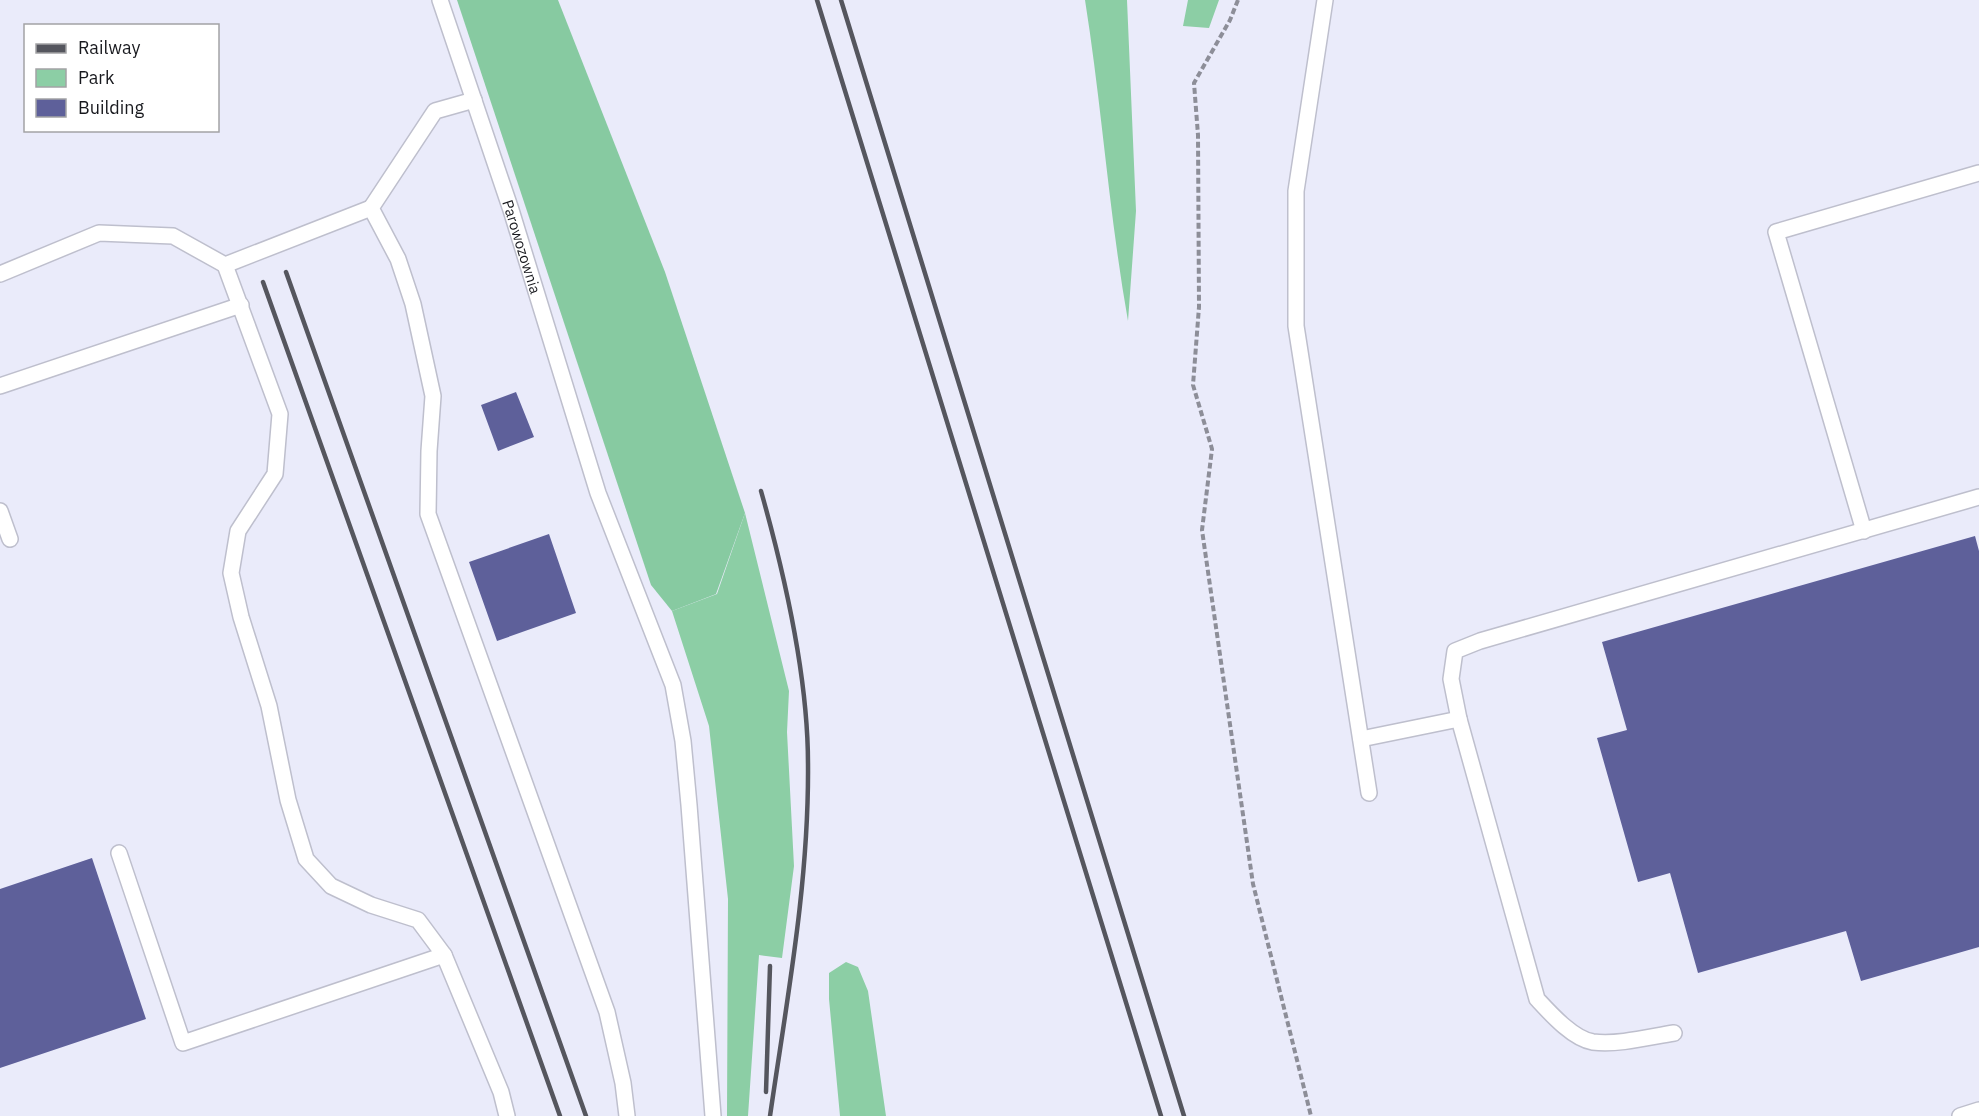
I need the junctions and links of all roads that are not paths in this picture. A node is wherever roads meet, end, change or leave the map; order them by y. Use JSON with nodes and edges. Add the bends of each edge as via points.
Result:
{"nodes":[{"id":1,"x":440,"y":0,"type":"edge"},
{"id":2,"x":1325,"y":0,"type":"edge"},
{"id":3,"x":474,"y":100,"type":"junction"},
{"id":4,"x":1979,"y":173,"type":"edge"},
{"id":5,"x":371,"y":208,"type":"junction"},
{"id":6,"x":225,"y":265,"type":"junction"},
{"id":7,"x":0,"y":274,"type":"edge"},
{"id":8,"x":241,"y":305,"type":"junction"},
{"id":9,"x":0,"y":386,"type":"edge"},
{"id":10,"x":1979,"y":497,"type":"edge"},
{"id":11,"x":0,"y":511,"type":"edge"},
{"id":12,"x":1864,"y":531,"type":"junction"},
{"id":13,"x":10,"y":539,"type":"dead end"},
{"id":14,"x":1459,"y":719,"type":"junction"},
{"id":15,"x":1361,"y":739,"type":"junction"},
{"id":16,"x":1369,"y":793,"type":"dead end"},
{"id":17,"x":119,"y":853,"type":"dead end"},
{"id":18,"x":444,"y":955,"type":"junction"},
{"id":19,"x":1674,"y":1033,"type":"dead end"},
{"id":20,"x":1979,"y":1110,"type":"edge"},
{"id":21,"x":507,"y":1116,"type":"edge"},
{"id":22,"x":627,"y":1116,"type":"edge"},
{"id":23,"x":713,"y":1116,"type":"edge"},
{"id":24,"x":1960,"y":1116,"type":"edge"}],
"edges":[{"from":1,"to":3,"type":"lane","name":"Parowozownia"},
{"from":2,"to":15,"type":"lane","via":[[1296,192],[1296,326]]},
{"from":3,"to":5,"type":"lane","via":[[435,111]]},
{"from":3,"to":23,"type":"lane","name":"Parowozownia","via":[[598,493],[673,685],[689,805]]},
{"from":4,"to":12,"type":"lane","via":[[1776,232]]},
{"from":5,"to":6,"type":"lane"},
{"from":5,"to":22,"type":"lane","via":[[398,259],[413,304],[433,396],[428,514],[607,1012]]},
{"from":6,"to":7,"type":"lane","via":[[172,236],[99,233]]},
{"from":6,"to":8,"type":"lane"},
{"from":8,"to":9,"type":"lane"},
{"from":8,"to":18,"type":"lane","via":[[280,414],[275,474],[238,531],[231,573],[269,706],[288,800],[306,859],[331,886],[370,905],[418,920]]},
{"from":10,"to":12,"type":"lane"},
{"from":11,"to":13,"type":"lane"},
{"from":12,"to":14,"type":"lane","via":[[1455,651],[1451,680]]},
{"from":14,"to":15,"type":"lane"},
{"from":14,"to":19,"type":"lane","via":[[1537,999],[1559,1023],[1592,1042]]},
{"from":15,"to":16,"type":"lane"},
{"from":17,"to":18,"type":"lane","via":[[183,1043]]},
{"from":18,"to":21,"type":"lane","via":[[501,1092]]},
{"from":20,"to":24,"type":"lane"}]}
